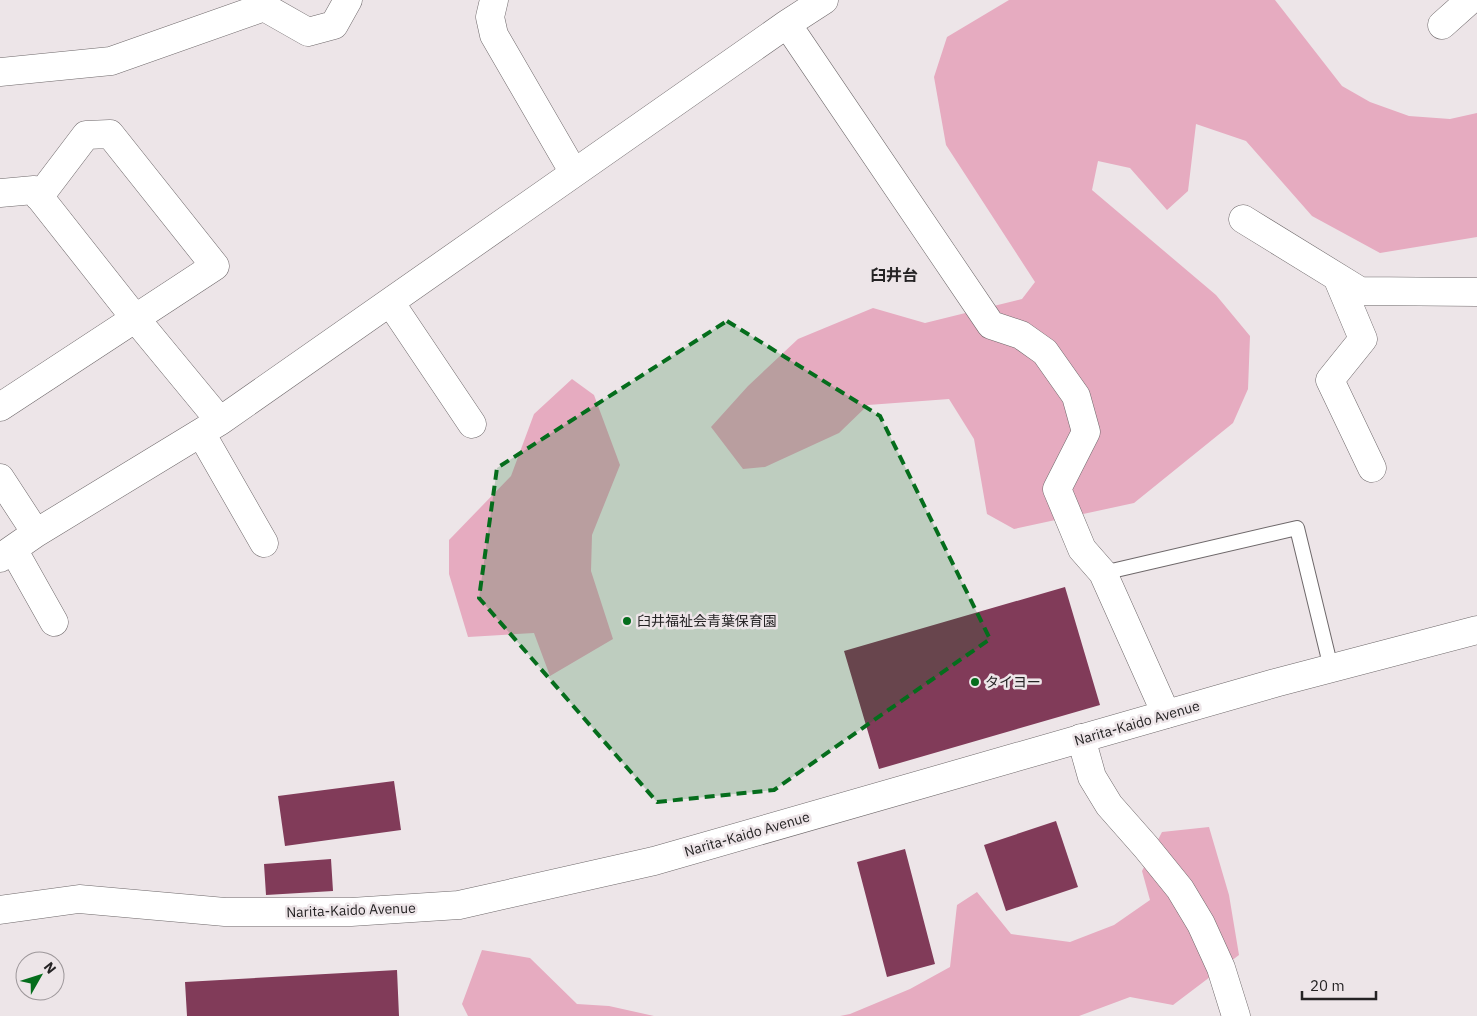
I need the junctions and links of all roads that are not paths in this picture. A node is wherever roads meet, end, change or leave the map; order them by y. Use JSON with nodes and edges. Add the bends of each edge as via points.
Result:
{"nodes":[{"id":1,"x":348,"y":0,"type":"edge"},
{"id":2,"x":494,"y":0,"type":"edge"},
{"id":3,"x":1470,"y":0,"type":"edge"},
{"id":4,"x":801,"y":9,"type":"edge"},
{"id":5,"x":1442,"y":25,"type":"dead end"},
{"id":6,"x":0,"y":72,"type":"edge"},
{"id":7,"x":574,"y":173,"type":"junction"},
{"id":8,"x":0,"y":192,"type":"edge"},
{"id":9,"x":39,"y":197,"type":"junction"},
{"id":10,"x":1243,"y":219,"type":"dead end"},
{"id":11,"x":1338,"y":277,"type":"junction"},
{"id":12,"x":1477,"y":292,"type":"edge"},
{"id":13,"x":390,"y":302,"type":"junction"},
{"id":14,"x":135,"y":318,"type":"junction"},
{"id":15,"x":0,"y":407,"type":"edge"},
{"id":16,"x":472,"y":424,"type":"dead end"},
{"id":17,"x":211,"y":427,"type":"junction"},
{"id":18,"x":1372,"y":468,"type":"dead end"},
{"id":19,"x":0,"y":478,"type":"edge"},
{"id":20,"x":36,"y":533,"type":"junction"},
{"id":21,"x":264,"y":543,"type":"dead end"},
{"id":22,"x":7,"y":553,"type":"edge"},
{"id":23,"x":1103,"y":573,"type":"junction"},
{"id":24,"x":54,"y":622,"type":"dead end"},
{"id":25,"x":1477,"y":630,"type":"edge"},
{"id":26,"x":1331,"y":668,"type":"junction"},
{"id":27,"x":1166,"y":714,"type":"junction"},
{"id":28,"x":1081,"y":738,"type":"junction"},
{"id":29,"x":0,"y":910,"type":"edge"},
{"id":30,"x":1236,"y":1016,"type":"edge"}],
"edges":[{"from":1,"to":6,"type":"main road","via":[[334,25],[308,32],[264,7],[111,61]]},
{"from":2,"to":7,"type":"main road","via":[[490,16],[494,35]]},
{"from":3,"to":5,"type":"main road"},
{"from":4,"to":7,"type":"main road"},
{"from":4,"to":23,"type":"main road","via":[[991,325],[1021,335],[1045,352],[1076,396],[1086,432],[1057,489],[1082,549]]},
{"from":7,"to":13,"type":"main road"},
{"from":8,"to":9,"type":"main road","via":[[34,190]]},
{"from":9,"to":14,"type":"main road"},
{"from":9,"to":14,"type":"main road","via":[[86,135],[110,134],[215,266]]},
{"from":10,"to":11,"type":"main road"},
{"from":11,"to":12,"type":"main road","via":[[1360,291]]},
{"from":11,"to":18,"type":"main road","via":[[1363,339],[1330,380]]},
{"from":13,"to":16,"type":"main road"},
{"from":13,"to":17,"type":"main road"},
{"from":14,"to":15,"type":"main road"},
{"from":14,"to":17,"type":"main road"},
{"from":17,"to":20,"type":"main road"},
{"from":17,"to":21,"type":"main road"},
{"from":19,"to":20,"type":"main road"},
{"from":20,"to":22,"type":"main road"},
{"from":22,"to":24,"type":"main road"},
{"from":23,"to":26,"type":"lane","via":[[1297,528]]},
{"from":23,"to":27,"type":"main road"},
{"from":25,"to":26,"type":"main road","name":"Narita-Kaido Avenue"},
{"from":26,"to":27,"type":"main road","name":"Narita-Kaido Avenue"},
{"from":27,"to":28,"type":"main road","name":"Narita-Kaido Avenue"},
{"from":28,"to":29,"type":"main road","name":"Narita-Kaido Avenue","via":[[654,861],[458,904],[351,912],[225,912],[79,898]]},
{"from":28,"to":30,"type":"main road","via":[[1092,777],[1109,805],[1180,889],[1201,924],[1221,968]]}]}
